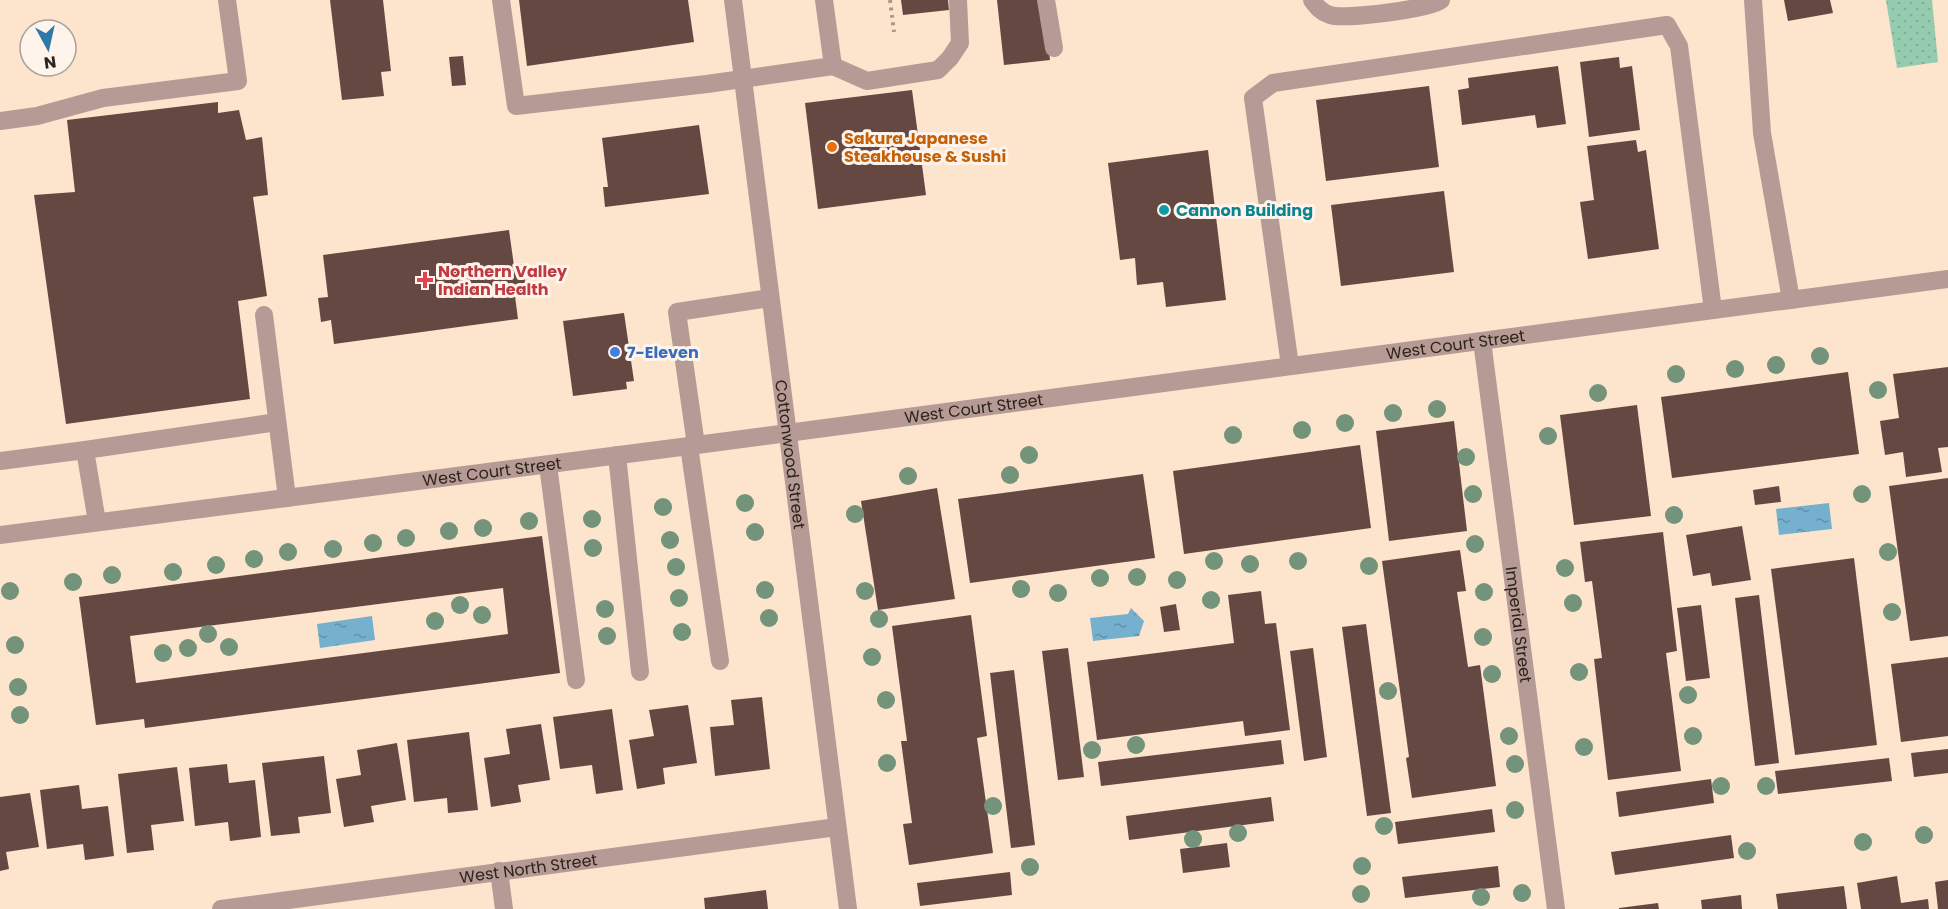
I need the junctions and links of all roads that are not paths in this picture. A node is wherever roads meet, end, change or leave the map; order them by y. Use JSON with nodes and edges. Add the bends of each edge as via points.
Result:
{"nodes":[{"id":1,"x":227,"y":0,"type":"edge"},
{"id":2,"x":501,"y":0,"type":"edge"},
{"id":3,"x":733,"y":0,"type":"edge"},
{"id":4,"x":824,"y":0,"type":"edge"},
{"id":5,"x":958,"y":0,"type":"edge"},
{"id":6,"x":1046,"y":0,"type":"edge"},
{"id":7,"x":1312,"y":0,"type":"edge"},
{"id":8,"x":1442,"y":0,"type":"edge"},
{"id":9,"x":1753,"y":0,"type":"edge"},
{"id":10,"x":1054,"y":48,"type":"dead end"},
{"id":11,"x":833,"y":66,"type":"junction"},
{"id":12,"x":743,"y":80,"type":"junction"},
{"id":13,"x":0,"y":121,"type":"edge"},
{"id":14,"x":1948,"y":279,"type":"edge"},
{"id":15,"x":770,"y":298,"type":"junction"},
{"id":16,"x":1791,"y":300,"type":"junction"},
{"id":17,"x":1713,"y":310,"type":"junction"},
{"id":18,"x":264,"y":315,"type":"dead end"},
{"id":19,"x":1482,"y":340,"type":"junction"},
{"id":20,"x":1290,"y":366,"type":"junction"},
{"id":21,"x":277,"y":422,"type":"junction"},
{"id":22,"x":787,"y":433,"type":"junction"},
{"id":23,"x":692,"y":446,"type":"junction"},
{"id":24,"x":85,"y":450,"type":"junction"},
{"id":25,"x":617,"y":455,"type":"junction"},
{"id":26,"x":0,"y":461,"type":"edge"},
{"id":27,"x":548,"y":465,"type":"junction"},
{"id":28,"x":287,"y":498,"type":"junction"},
{"id":29,"x":97,"y":522,"type":"junction"},
{"id":30,"x":0,"y":535,"type":"edge"},
{"id":31,"x":720,"y":661,"type":"dead end"},
{"id":32,"x":640,"y":672,"type":"dead end"},
{"id":33,"x":576,"y":680,"type":"dead end"},
{"id":34,"x":837,"y":827,"type":"junction"},
{"id":35,"x":499,"y":871,"type":"junction"},
{"id":36,"x":221,"y":909,"type":"edge"},
{"id":37,"x":504,"y":909,"type":"edge"},
{"id":38,"x":848,"y":909,"type":"edge"},
{"id":39,"x":1556,"y":909,"type":"edge"}],
"edges":[{"from":1,"to":13,"type":"street","via":[[238,81],[103,98],[37,116]]},
{"from":2,"to":12,"type":"street","via":[[516,106]]},
{"from":3,"to":12,"type":"street","name":"Cottonwood Street"},
{"from":4,"to":11,"type":"street"},
{"from":5,"to":11,"type":"street","via":[[960,43],[938,70],[867,81]]},
{"from":6,"to":10,"type":"street"},
{"from":7,"to":8,"type":"street","via":[[1320,11],[1340,18],[1424,7]]},
{"from":9,"to":16,"type":"street","via":[[1762,133]]},
{"from":11,"to":12,"type":"street"},
{"from":12,"to":15,"type":"street","name":"Cottonwood Street"},
{"from":14,"to":16,"type":"street","name":"West Court Street"},
{"from":15,"to":22,"type":"street","name":"Cottonwood Street"},
{"from":15,"to":23,"type":"street","via":[[677,312]]},
{"from":16,"to":17,"type":"street","name":"West Court Street"},
{"from":17,"to":19,"type":"street","name":"West Court Street"},
{"from":17,"to":20,"type":"street","via":[[1679,46],[1667,26],[1273,83],[1253,98]]},
{"from":18,"to":21,"type":"street"},
{"from":19,"to":20,"type":"street","name":"West Court Street"},
{"from":19,"to":39,"type":"street","name":"Imperial Street"},
{"from":20,"to":22,"type":"street","name":"West Court Street"},
{"from":21,"to":24,"type":"street"},
{"from":21,"to":28,"type":"street"},
{"from":22,"to":23,"type":"street","name":"West Court Street"},
{"from":22,"to":34,"type":"street","name":"Cottonwood Street"},
{"from":23,"to":25,"type":"street","name":"West Court Street"},
{"from":23,"to":31,"type":"street"},
{"from":24,"to":26,"type":"street"},
{"from":24,"to":29,"type":"street"},
{"from":25,"to":27,"type":"street","name":"West Court Street"},
{"from":25,"to":32,"type":"street"},
{"from":27,"to":28,"type":"street","name":"West Court Street"},
{"from":27,"to":33,"type":"street"},
{"from":28,"to":29,"type":"street","name":"West Court Street"},
{"from":29,"to":30,"type":"street","name":"West Court Street"},
{"from":34,"to":35,"type":"street","name":"West North Street"},
{"from":34,"to":38,"type":"street","name":"Cottonwood Street"},
{"from":35,"to":36,"type":"street","name":"West North Street"},
{"from":35,"to":37,"type":"street"}]}
